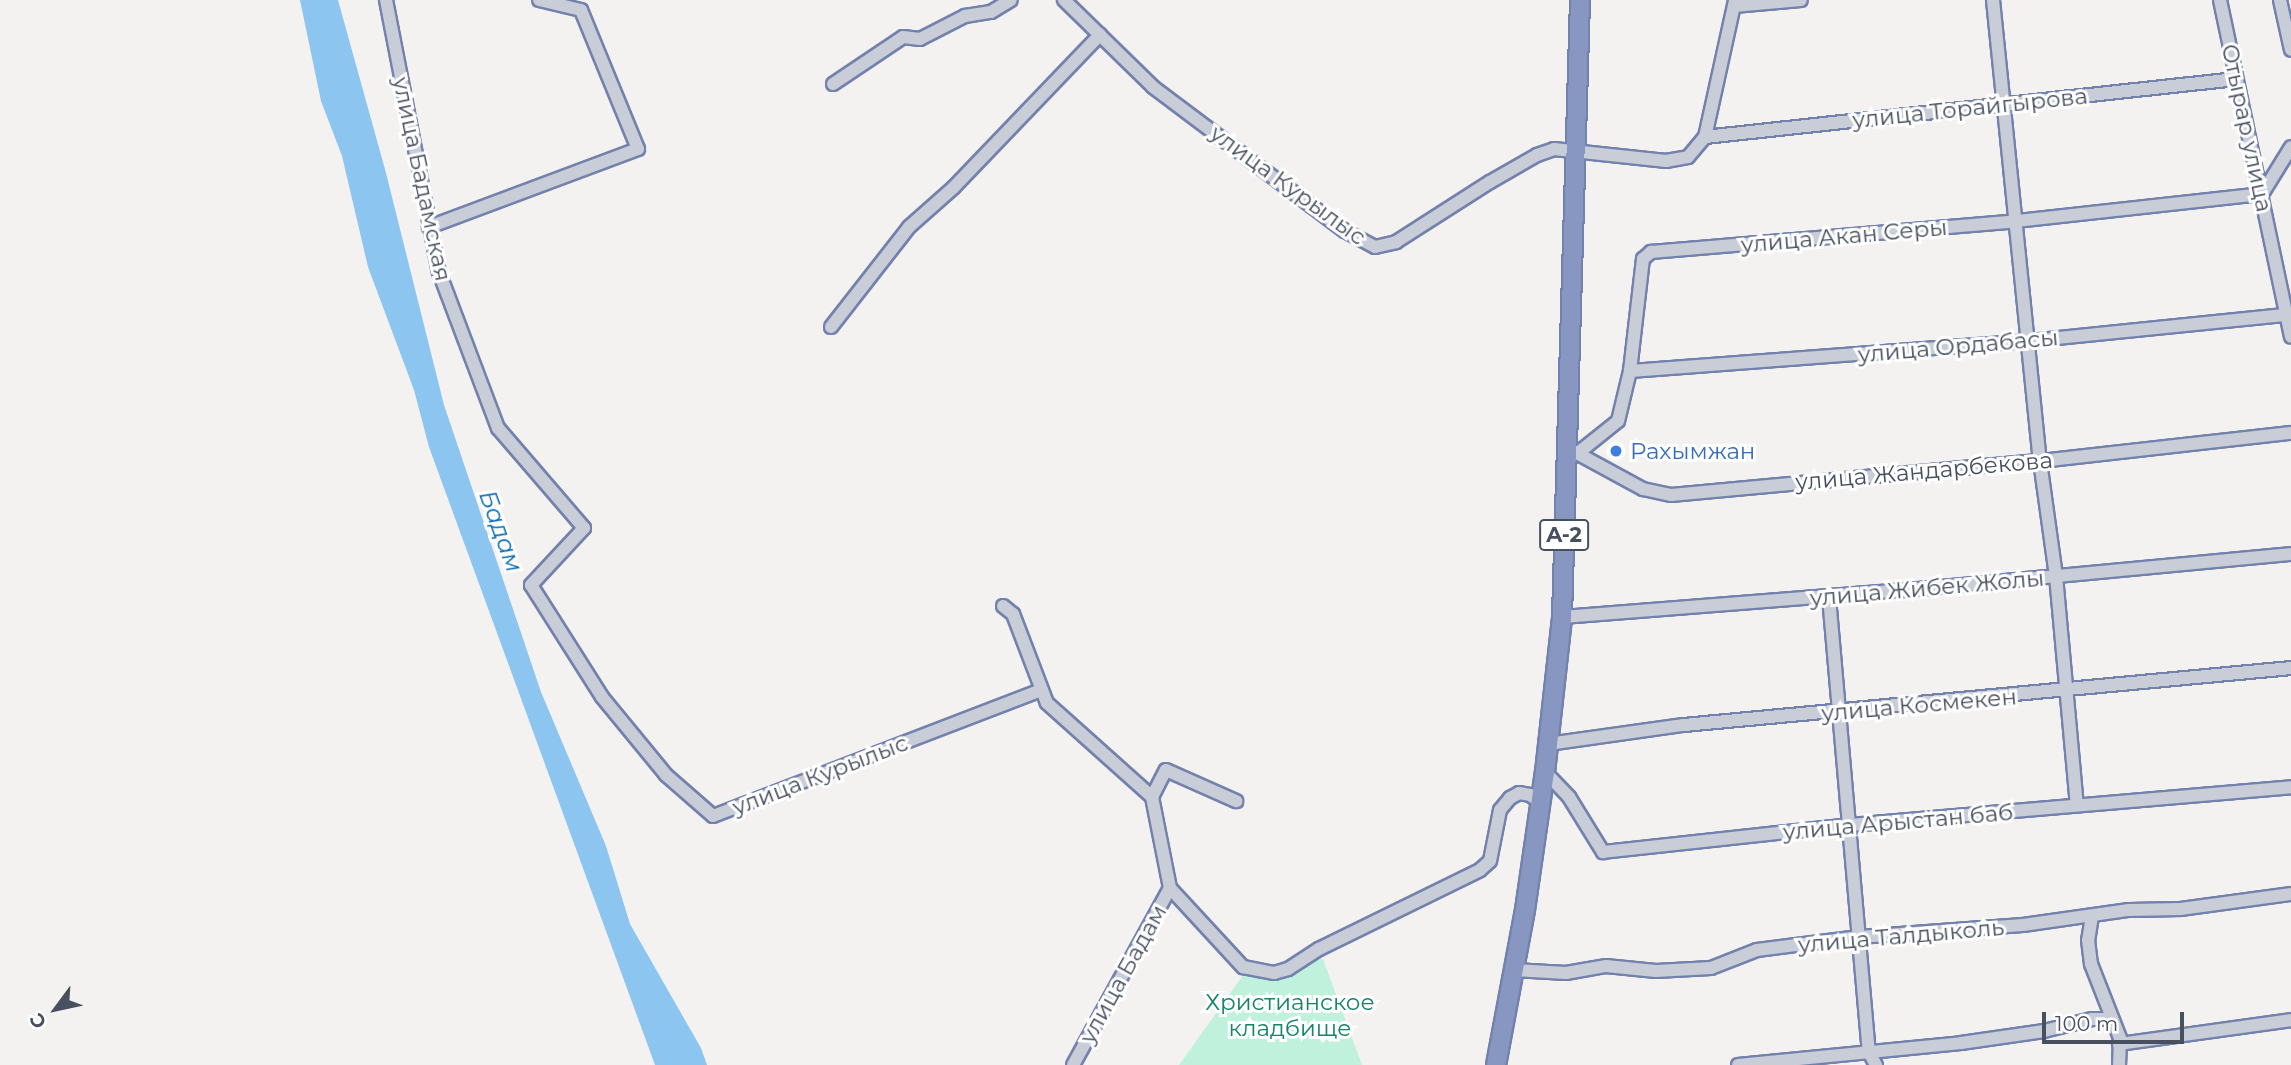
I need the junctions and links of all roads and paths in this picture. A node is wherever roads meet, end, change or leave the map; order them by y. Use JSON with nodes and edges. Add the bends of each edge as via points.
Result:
{"nodes":[{"id":1,"x":386,"y":0,"type":"edge"},
{"id":2,"x":539,"y":0,"type":"edge"},
{"id":3,"x":1011,"y":0,"type":"edge"},
{"id":4,"x":1064,"y":0,"type":"edge"},
{"id":5,"x":1580,"y":0,"type":"edge"},
{"id":6,"x":1801,"y":0,"type":"edge"},
{"id":7,"x":1993,"y":0,"type":"edge"},
{"id":8,"x":2220,"y":0,"type":"edge"},
{"id":9,"x":2280,"y":0,"type":"edge"},
{"id":10,"x":1734,"y":3,"type":"edge"},
{"id":11,"x":582,"y":5,"type":"edge"},
{"id":12,"x":1100,"y":35,"type":"junction"},
{"id":13,"x":2291,"y":50,"type":"edge"},
{"id":14,"x":2236,"y":79,"type":"junction"},
{"id":15,"x":832,"y":84,"type":"dead end"},
{"id":16,"x":2004,"y":104,"type":"junction"},
{"id":17,"x":1705,"y":137,"type":"junction"},
{"id":18,"x":2291,"y":147,"type":"edge"},
{"id":19,"x":1575,"y":152,"type":"junction"},
{"id":20,"x":2262,"y":194,"type":"junction"},
{"id":21,"x":2017,"y":221,"type":"junction"},
{"id":22,"x":429,"y":227,"type":"junction"},
{"id":23,"x":2286,"y":315,"type":"junction"},
{"id":24,"x":831,"y":327,"type":"dead end"},
{"id":25,"x":2291,"y":337,"type":"edge"},
{"id":26,"x":2028,"y":341,"type":"junction"},
{"id":27,"x":1630,"y":371,"type":"junction"},
{"id":28,"x":2291,"y":433,"type":"edge"},
{"id":29,"x":1572,"y":451,"type":"junction"},
{"id":30,"x":2040,"y":461,"type":"junction"},
{"id":31,"x":584,"y":528,"type":"joint"},
{"id":32,"x":2291,"y":554,"type":"edge"},
{"id":33,"x":2056,"y":576,"type":"junction"},
{"id":34,"x":1829,"y":597,"type":"junction"},
{"id":35,"x":1003,"y":606,"type":"dead end"},
{"id":36,"x":1562,"y":617,"type":"junction"},
{"id":37,"x":2291,"y":668,"type":"edge"},
{"id":38,"x":1042,"y":690,"type":"junction"},
{"id":39,"x":2067,"y":691,"type":"junction"},
{"id":40,"x":1841,"y":712,"type":"junction"},
{"id":41,"x":1548,"y":744,"type":"junction"},
{"id":42,"x":1545,"y":772,"type":"junction"},
{"id":43,"x":2291,"y":787,"type":"edge"},
{"id":44,"x":1152,"y":797,"type":"junction"},
{"id":45,"x":1236,"y":801,"type":"dead end"},
{"id":46,"x":1541,"y":803,"type":"junction"},
{"id":47,"x":2077,"y":805,"type":"junction"},
{"id":48,"x":1850,"y":825,"type":"junction"},
{"id":49,"x":1170,"y":888,"type":"junction"},
{"id":50,"x":2291,"y":894,"type":"edge"},
{"id":51,"x":2092,"y":916,"type":"junction"},
{"id":52,"x":1859,"y":937,"type":"junction"},
{"id":53,"x":1514,"y":970,"type":"junction"},
{"id":54,"x":2112,"y":1019,"type":"junction"},
{"id":55,"x":2291,"y":1020,"type":"edge"},
{"id":56,"x":2119,"y":1044,"type":"junction"},
{"id":57,"x":1869,"y":1052,"type":"junction"},
{"id":58,"x":1073,"y":1065,"type":"edge"},
{"id":59,"x":1496,"y":1065,"type":"edge"},
{"id":60,"x":1738,"y":1065,"type":"edge"},
{"id":61,"x":1876,"y":1065,"type":"edge"},
{"id":62,"x":2119,"y":1065,"type":"edge"}],
"edges":[{"from":1,"to":22,"type":"street","name":"улица Бадамская"},
{"from":2,"to":11,"type":"street"},
{"from":3,"to":15,"type":"street","via":[[991,12],[965,16],[920,40],[903,37]]},
{"from":4,"to":12,"type":"street","name":"улица Курылыс"},
{"from":5,"to":19,"type":"highway","number":"A-2"},
{"from":6,"to":10,"type":"street"},
{"from":7,"to":16,"type":"street"},
{"from":8,"to":14,"type":"street","name":"Отырар улица"},
{"from":9,"to":13,"type":"street"},
{"from":10,"to":17,"type":"street"},
{"from":11,"to":22,"type":"street","via":[[638,149]]},
{"from":12,"to":19,"type":"street","name":"улица Курылыс","via":[[1153,87],[1345,231],[1375,247],[1396,242],[1537,155],[1554,149]]},
{"from":12,"to":24,"type":"street","via":[[954,187],[909,227]]},
{"from":14,"to":16,"type":"street","name":"улица Торайгырова"},
{"from":14,"to":20,"type":"street","name":"Отырар улица"},
{"from":16,"to":17,"type":"street","name":"улица Торайгырова"},
{"from":16,"to":21,"type":"street"},
{"from":17,"to":19,"type":"street","name":"улица Курылыс","via":[[1688,157],[1666,161]]},
{"from":18,"to":20,"type":"street"},
{"from":19,"to":29,"type":"highway","number":"A-2"},
{"from":20,"to":21,"type":"street","name":"улица Акан Серы"},
{"from":20,"to":23,"type":"street","name":"Отырар улица"},
{"from":21,"to":26,"type":"street"},
{"from":21,"to":27,"type":"street","name":"улица Акан Серы","via":[[1651,252],[1643,259]]},
{"from":22,"to":31,"type":"street","name":"улица Бадамская","via":[[439,272],[498,428]]},
{"from":23,"to":25,"type":"street","name":"Отырар улица"},
{"from":23,"to":26,"type":"street","name":"улица Ордабасы"},
{"from":26,"to":27,"type":"street","name":"улица Ордабасы"},
{"from":26,"to":30,"type":"street"},
{"from":27,"to":29,"type":"street","name":"улица Акан Серы","via":[[1618,421]]},
{"from":28,"to":30,"type":"street","name":"улица Жандарбекова"},
{"from":29,"to":30,"type":"street","name":"улица Жандарбекова","via":[[1643,489],[1671,495]]},
{"from":29,"to":36,"type":"highway","number":"A-2"},
{"from":30,"to":33,"type":"street"},
{"from":31,"to":38,"type":"street","name":"улица Курылыс","via":[[531,585],[602,697],[666,775],[713,816]]},
{"from":32,"to":33,"type":"street","name":"улица Жибек Жолы"},
{"from":33,"to":34,"type":"street","name":"улица Жибек Жолы"},
{"from":33,"to":39,"type":"street"},
{"from":34,"to":36,"type":"street","name":"улица Жибек Жолы"},
{"from":34,"to":40,"type":"street"},
{"from":35,"to":38,"type":"street","via":[[1013,614]]},
{"from":36,"to":41,"type":"highway","number":"A-2"},
{"from":37,"to":39,"type":"street","name":"улица Космекен"},
{"from":38,"to":44,"type":"street","via":[[1047,703]]},
{"from":39,"to":40,"type":"street","name":"улица Космекен"},
{"from":39,"to":47,"type":"street"},
{"from":40,"to":41,"type":"street","name":"улица Космекен","via":[[1684,725]]},
{"from":40,"to":48,"type":"street"},
{"from":41,"to":42,"type":"highway","number":"A-2"},
{"from":42,"to":46,"type":"highway","number":"A-2"},
{"from":42,"to":48,"type":"street","name":"улица Арыстан баб","via":[[1569,797],[1603,852]]},
{"from":43,"to":47,"type":"street","name":"улица Арыстан баб"},
{"from":44,"to":45,"type":"street","via":[[1166,770]]},
{"from":44,"to":49,"type":"street","name":"улица Бадам"},
{"from":46,"to":49,"type":"street","via":[[1519,793],[1505,804],[1490,861],[1480,870],[1280,971],[1243,967]]},
{"from":46,"to":53,"type":"highway","number":"A-2"},
{"from":47,"to":48,"type":"street","name":"улица Арыстан баб"},
{"from":48,"to":52,"type":"street"},
{"from":49,"to":58,"type":"street","name":"улица Бадам"},
{"from":50,"to":51,"type":"street","name":"улица Талдыколь"},
{"from":51,"to":52,"type":"street","name":"улица Талдыколь"},
{"from":51,"to":54,"type":"street","via":[[2091,964]]},
{"from":52,"to":53,"type":"street","name":"улица Талдыколь","via":[[1757,950],[1712,968],[1656,971],[1606,966],[1566,973]]},
{"from":52,"to":57,"type":"street"},
{"from":53,"to":59,"type":"highway","number":"A-2"},
{"from":54,"to":56,"type":"street"},
{"from":54,"to":57,"type":"street"},
{"from":55,"to":56,"type":"street"},
{"from":56,"to":62,"type":"street"},
{"from":57,"to":60,"type":"street"},
{"from":57,"to":61,"type":"street"}]}
